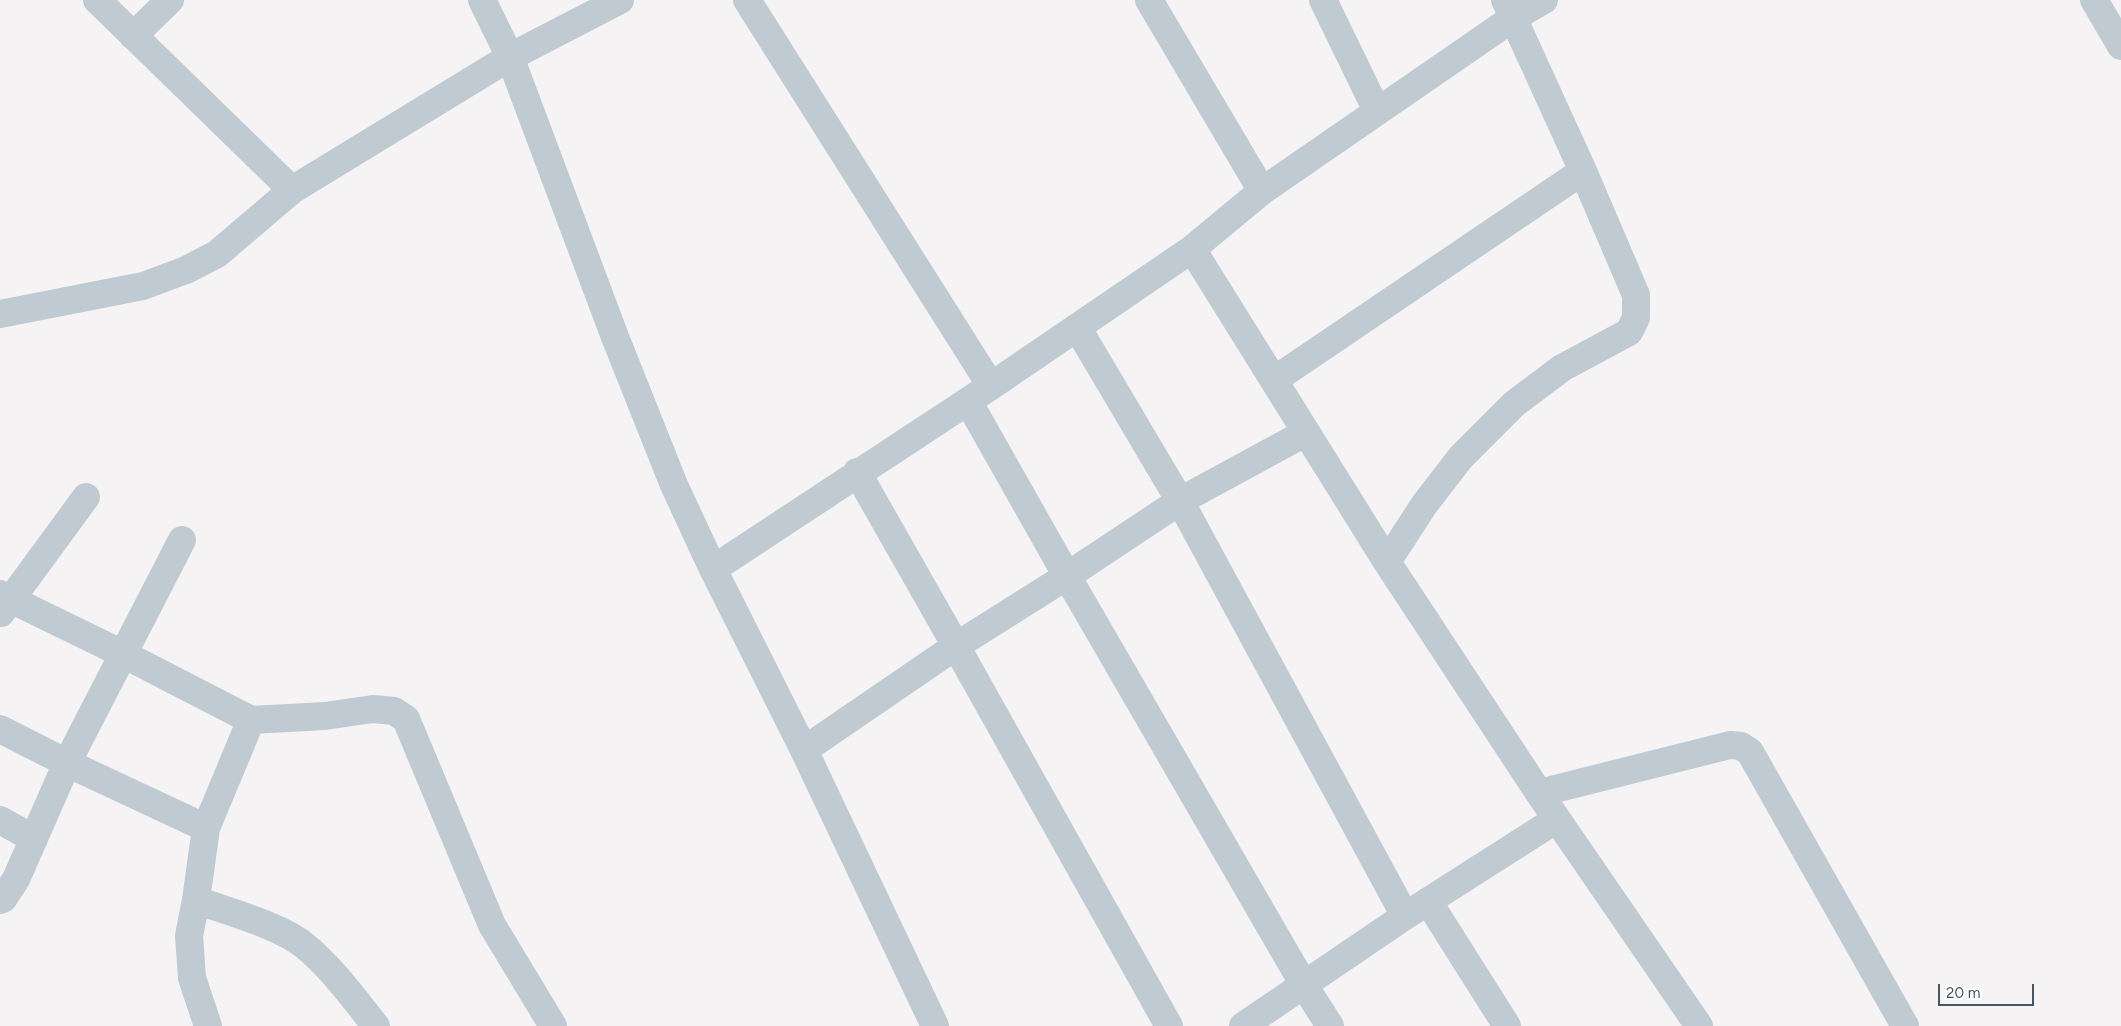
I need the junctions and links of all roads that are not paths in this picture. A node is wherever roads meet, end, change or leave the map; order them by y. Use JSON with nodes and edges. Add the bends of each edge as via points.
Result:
{"nodes":[{"id":1,"x":97,"y":0,"type":"edge"},
{"id":2,"x":170,"y":0,"type":"edge"},
{"id":3,"x":482,"y":0,"type":"edge"},
{"id":4,"x":620,"y":0,"type":"edge"},
{"id":5,"x":747,"y":0,"type":"edge"},
{"id":6,"x":1149,"y":0,"type":"edge"},
{"id":7,"x":1323,"y":0,"type":"edge"},
{"id":8,"x":1544,"y":0,"type":"edge"},
{"id":9,"x":2094,"y":0,"type":"edge"},
{"id":10,"x":1509,"y":9,"type":"edge"},
{"id":11,"x":133,"y":36,"type":"junction"},
{"id":12,"x":2121,"y":46,"type":"edge"},
{"id":13,"x":510,"y":57,"type":"junction"},
{"id":14,"x":1378,"y":111,"type":"junction"},
{"id":15,"x":1583,"y":171,"type":"junction"},
{"id":16,"x":292,"y":190,"type":"junction"},
{"id":17,"x":1262,"y":191,"type":"junction"},
{"id":18,"x":1192,"y":249,"type":"junction"},
{"id":19,"x":0,"y":314,"type":"edge"},
{"id":20,"x":1077,"y":327,"type":"junction"},
{"id":21,"x":1274,"y":380,"type":"junction"},
{"id":22,"x":991,"y":386,"type":"junction"},
{"id":23,"x":968,"y":400,"type":"junction"},
{"id":24,"x":1305,"y":433,"type":"junction"},
{"id":25,"x":857,"y":472,"type":"junction"},
{"id":26,"x":86,"y":497,"type":"dead end"},
{"id":27,"x":1180,"y":501,"type":"junction"},
{"id":28,"x":182,"y":540,"type":"dead end"},
{"id":29,"x":1387,"y":562,"type":"junction"},
{"id":30,"x":712,"y":569,"type":"junction"},
{"id":31,"x":1067,"y":576,"type":"junction"},
{"id":32,"x":3,"y":602,"type":"edge"},
{"id":33,"x":956,"y":646,"type":"junction"},
{"id":34,"x":123,"y":654,"type":"junction"},
{"id":35,"x":251,"y":720,"type":"junction"},
{"id":36,"x":0,"y":729,"type":"edge"},
{"id":37,"x":804,"y":750,"type":"junction"},
{"id":38,"x":66,"y":763,"type":"junction"},
{"id":39,"x":1539,"y":793,"type":"junction"},
{"id":40,"x":1557,"y":818,"type":"junction"},
{"id":41,"x":0,"y":820,"type":"edge"},
{"id":42,"x":206,"y":828,"type":"junction"},
{"id":43,"x":34,"y":839,"type":"junction"},
{"id":44,"x":0,"y":900,"type":"edge"},
{"id":45,"x":196,"y":900,"type":"junction"},
{"id":46,"x":1428,"y":901,"type":"junction"},
{"id":47,"x":1405,"y":916,"type":"junction"},
{"id":48,"x":1304,"y":985,"type":"junction"},
{"id":49,"x":208,"y":1026,"type":"edge"},
{"id":50,"x":376,"y":1026,"type":"edge"},
{"id":51,"x":554,"y":1026,"type":"edge"},
{"id":52,"x":935,"y":1026,"type":"edge"},
{"id":53,"x":1169,"y":1026,"type":"edge"},
{"id":54,"x":1243,"y":1026,"type":"edge"},
{"id":55,"x":1330,"y":1026,"type":"edge"},
{"id":56,"x":1507,"y":1026,"type":"edge"},
{"id":57,"x":1699,"y":1026,"type":"edge"},
{"id":58,"x":1905,"y":1026,"type":"edge"}],
"edges":[{"from":1,"to":11,"type":"street"},
{"from":2,"to":11,"type":"street"},
{"from":3,"to":13,"type":"street"},
{"from":4,"to":13,"type":"street"},
{"from":5,"to":22,"type":"street"},
{"from":6,"to":17,"type":"street"},
{"from":7,"to":14,"type":"street"},
{"from":8,"to":10,"type":"street"},
{"from":9,"to":12,"type":"street"},
{"from":10,"to":14,"type":"street"},
{"from":10,"to":15,"type":"street"},
{"from":11,"to":16,"type":"street"},
{"from":13,"to":16,"type":"street"},
{"from":13,"to":30,"type":"street","via":[[615,337],[674,485]]},
{"from":14,"to":17,"type":"street"},
{"from":15,"to":21,"type":"street"},
{"from":15,"to":29,"type":"street","via":[[1636,295],[1636,318],[1629,332],[1562,368],[1514,404],[1461,457],[1424,504]]},
{"from":16,"to":19,"type":"street","via":[[217,254],[186,270],[143,286]]},
{"from":17,"to":18,"type":"street"},
{"from":18,"to":20,"type":"street"},
{"from":18,"to":21,"type":"street"},
{"from":20,"to":22,"type":"street"},
{"from":20,"to":27,"type":"street"},
{"from":21,"to":24,"type":"street"},
{"from":22,"to":23,"type":"street"},
{"from":23,"to":25,"type":"street"},
{"from":23,"to":31,"type":"street"},
{"from":24,"to":27,"type":"street"},
{"from":24,"to":29,"type":"street"},
{"from":25,"to":30,"type":"street"},
{"from":25,"to":33,"type":"street"},
{"from":26,"to":32,"type":"street"},
{"from":27,"to":31,"type":"street"},
{"from":27,"to":47,"type":"street"},
{"from":28,"to":34,"type":"street"},
{"from":29,"to":39,"type":"street"},
{"from":30,"to":37,"type":"street"},
{"from":31,"to":33,"type":"street"},
{"from":31,"to":48,"type":"street"},
{"from":32,"to":34,"type":"street"},
{"from":33,"to":37,"type":"street"},
{"from":33,"to":53,"type":"street"},
{"from":34,"to":35,"type":"street"},
{"from":34,"to":38,"type":"street"},
{"from":35,"to":42,"type":"street"},
{"from":35,"to":51,"type":"street","via":[[325,716],[373,709],[394,711],[406,719],[492,925]]},
{"from":36,"to":38,"type":"street"},
{"from":37,"to":52,"type":"street"},
{"from":38,"to":42,"type":"street"},
{"from":38,"to":43,"type":"street"},
{"from":39,"to":40,"type":"street"},
{"from":39,"to":58,"type":"street","via":[[1730,745],[1741,746],[1750,752]]},
{"from":40,"to":46,"type":"street"},
{"from":40,"to":57,"type":"street"},
{"from":41,"to":43,"type":"street"},
{"from":42,"to":45,"type":"street"},
{"from":43,"to":44,"type":"street","via":[[16,879]]},
{"from":45,"to":49,"type":"street","via":[[189,936],[192,978]]},
{"from":45,"to":50,"type":"street","via":[[284,933],[305,945]]},
{"from":46,"to":47,"type":"street"},
{"from":46,"to":56,"type":"street"},
{"from":47,"to":48,"type":"street"},
{"from":48,"to":54,"type":"street"},
{"from":48,"to":55,"type":"street"}]}
